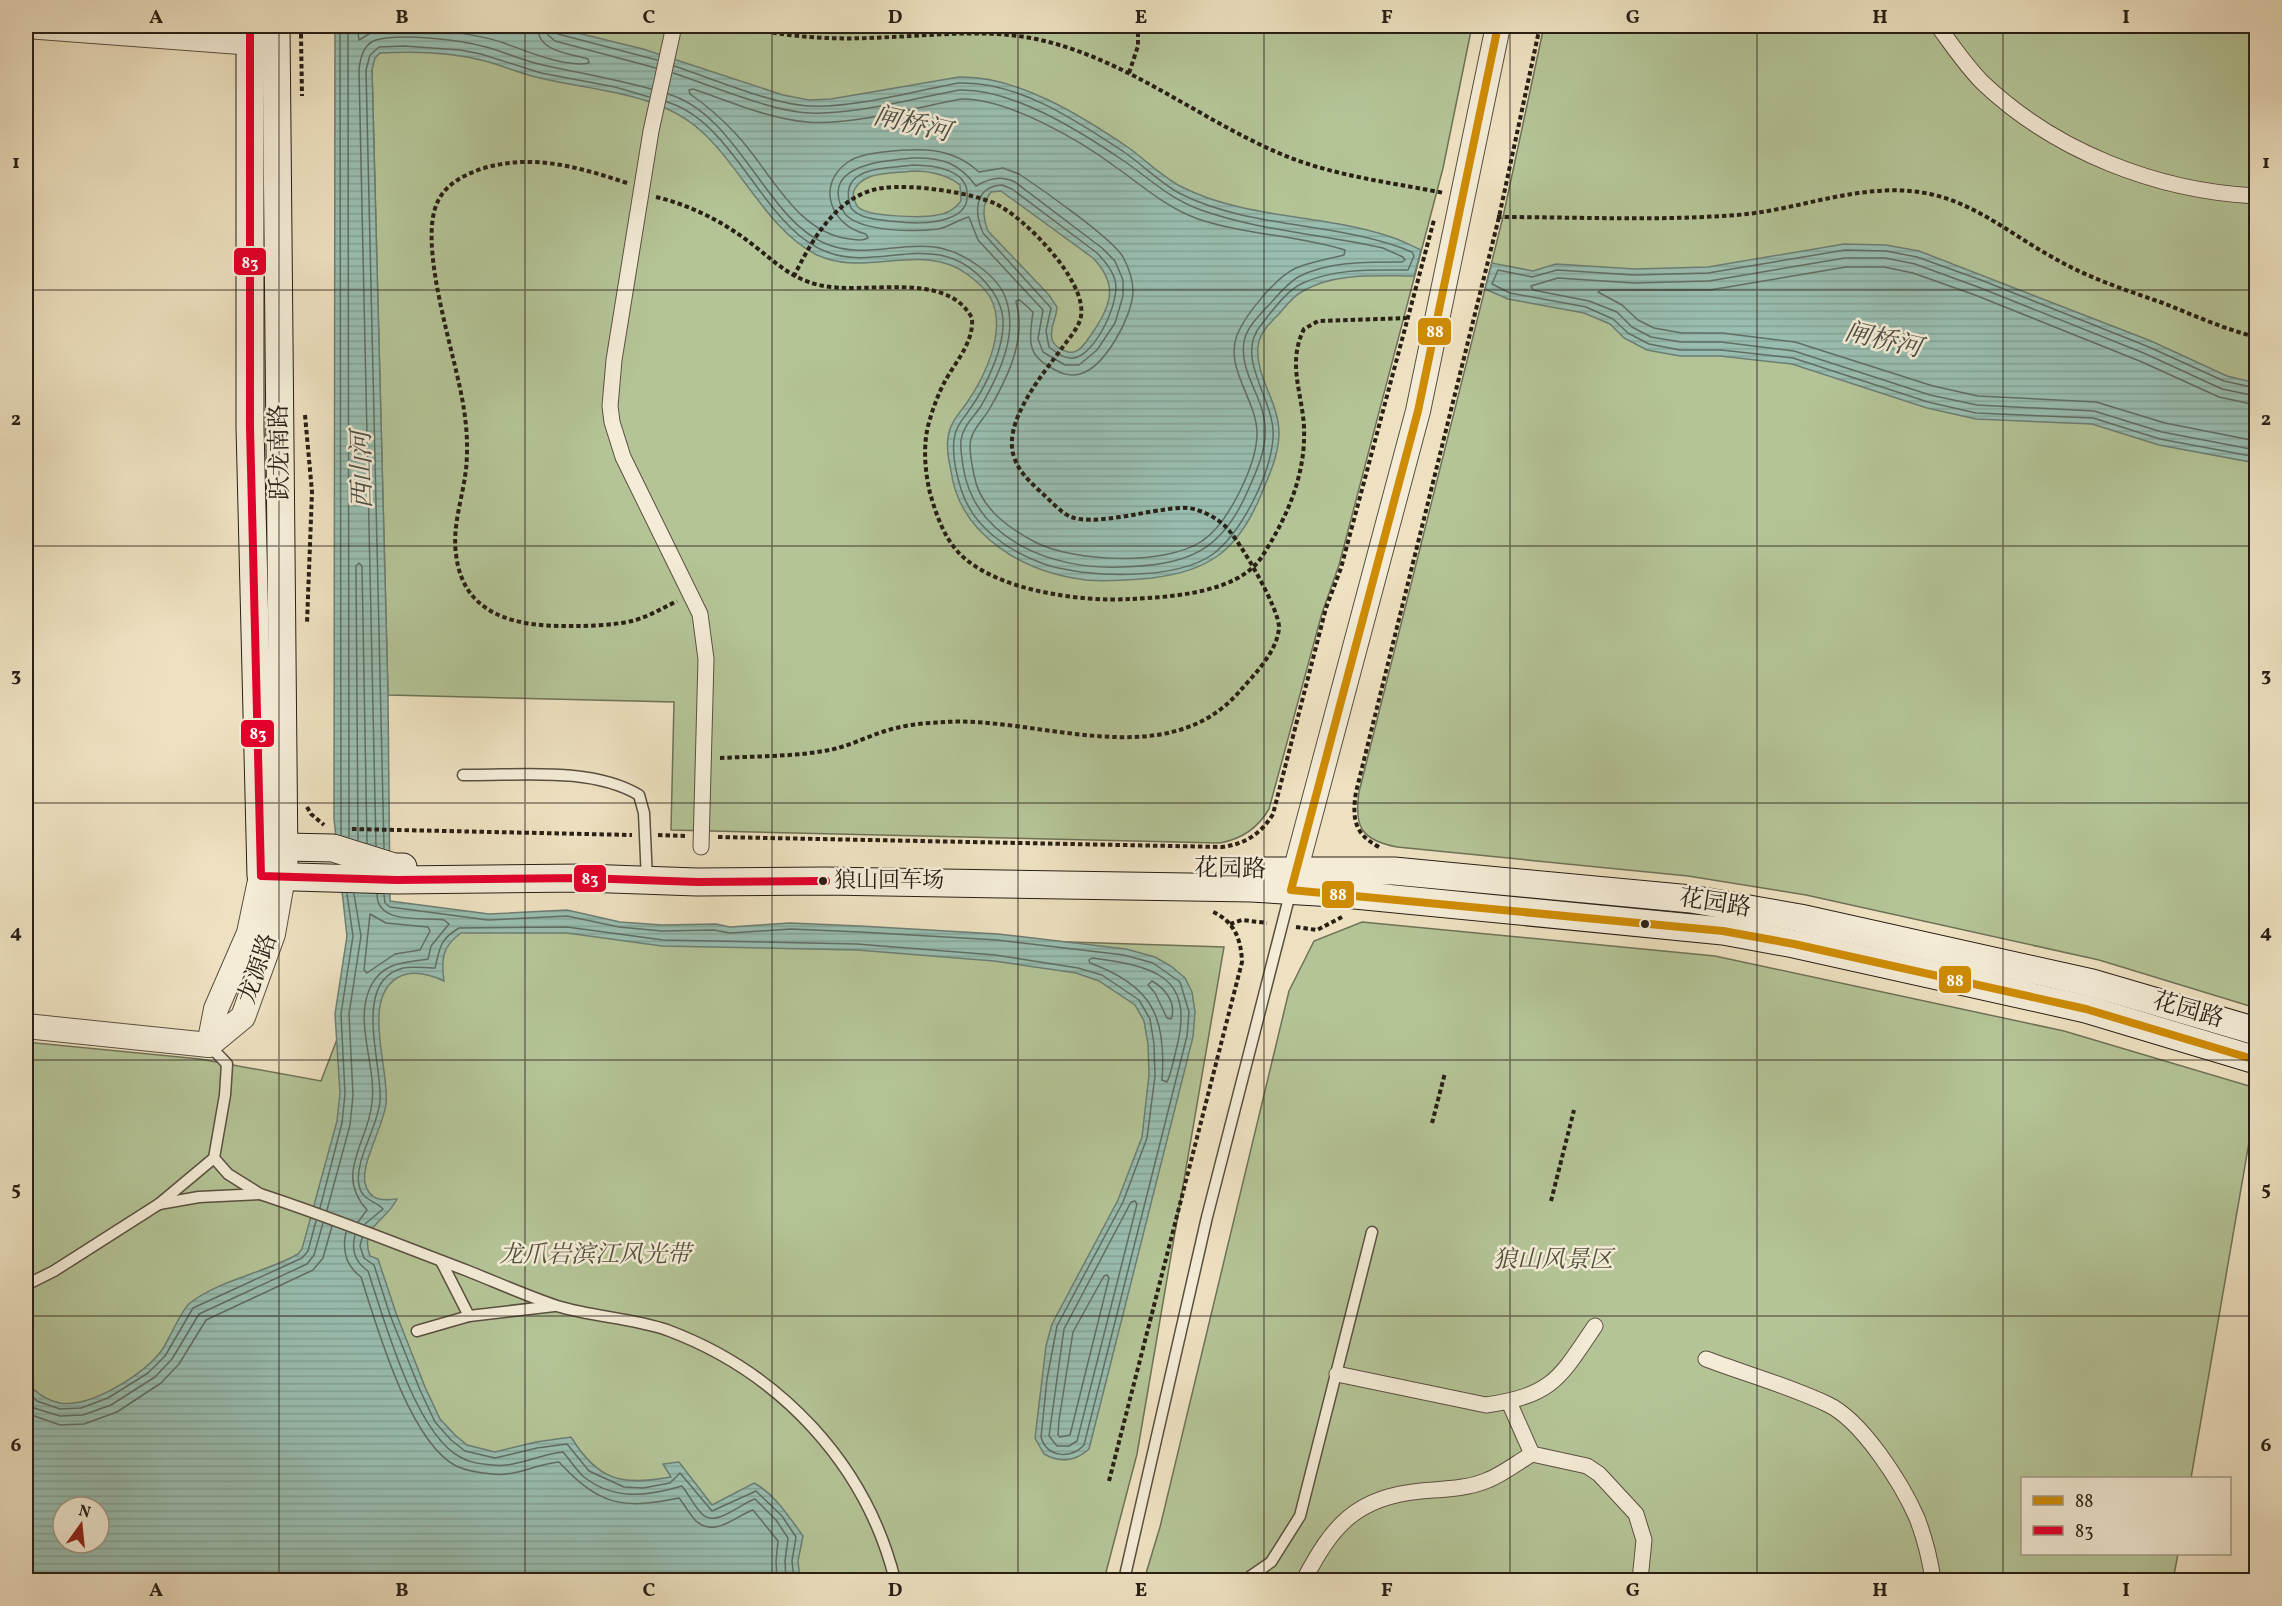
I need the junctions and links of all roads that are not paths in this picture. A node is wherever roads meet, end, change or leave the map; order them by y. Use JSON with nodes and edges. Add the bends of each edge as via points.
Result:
{"nodes":[{"id":1,"x":26,"y":26,"type":"edge"},
{"id":2,"x":1497,"y":26,"type":"edge"},
{"id":3,"x":1938,"y":26,"type":"edge"},
{"id":4,"x":674,"y":27,"type":"edge"},
{"id":5,"x":250,"y":34,"type":"edge"},
{"id":6,"x":276,"y":35,"type":"edge"},
{"id":7,"x":2256,"y":196,"type":"edge"},
{"id":8,"x":463,"y":775,"type":"dead end"},
{"id":9,"x":701,"y":840,"type":"road end"},
{"id":10,"x":274,"y":848,"type":"junction"},
{"id":11,"x":647,"y":872,"type":"junction"},
{"id":12,"x":396,"y":873,"type":"junction"},
{"id":13,"x":272,"y":877,"type":"junction"},
{"id":14,"x":1293,"y":880,"type":"junction"},
{"id":15,"x":26,"y":1026,"type":"edge"},
{"id":16,"x":2256,"y":1031,"type":"edge"},
{"id":17,"x":208,"y":1045,"type":"junction"},
{"id":18,"x":2256,"y":1060,"type":"edge"},
{"id":19,"x":214,"y":1158,"type":"junction"},
{"id":20,"x":260,"y":1194,"type":"junction"},
{"id":21,"x":159,"y":1204,"type":"junction"},
{"id":22,"x":1372,"y":1232,"type":"dead end"},
{"id":23,"x":441,"y":1261,"type":"junction"},
{"id":24,"x":26,"y":1285,"type":"edge"},
{"id":25,"x":557,"y":1306,"type":"junction"},
{"id":26,"x":469,"y":1316,"type":"junction"},
{"id":27,"x":1595,"y":1326,"type":"dead end"},
{"id":28,"x":417,"y":1331,"type":"dead end"},
{"id":29,"x":1706,"y":1359,"type":"dead end"},
{"id":30,"x":1337,"y":1374,"type":"junction"},
{"id":31,"x":1509,"y":1402,"type":"junction"},
{"id":32,"x":1532,"y":1454,"type":"junction"},
{"id":33,"x":895,"y":1581,"type":"edge"},
{"id":34,"x":1124,"y":1581,"type":"edge"},
{"id":35,"x":1245,"y":1581,"type":"edge"},
{"id":36,"x":1304,"y":1581,"type":"edge"},
{"id":37,"x":1641,"y":1581,"type":"edge"},
{"id":38,"x":1933,"y":1581,"type":"edge"}],
"edges":[{"from":1,"to":5,"type":"street"},
{"from":2,"to":14,"type":"street","via":[[1418,411]]},
{"from":3,"to":7,"type":"street","via":[[1981,81],[2052,134],[2110,164],[2151,179],[2200,190]]},
{"from":4,"to":9,"type":"street","via":[[651,131],[610,406],[623,457],[700,614],[706,659]]},
{"from":5,"to":6,"type":"street"},
{"from":5,"to":10,"type":"main road","name":"跃龙南路","via":[[250,427]]},
{"from":6,"to":10,"type":"main road","name":"跃龙南路"},
{"from":8,"to":11,"type":"lane","via":[[585,777],[619,783],[639,795],[644,813]]},
{"from":10,"to":12,"type":"main road","name":"花园路","via":[[337,838]]},
{"from":10,"to":13,"type":"main road","name":"跃龙南路"},
{"from":11,"to":12,"type":"main road","name":"花园路"},
{"from":11,"to":14,"type":"main road","name":"花园路","via":[[942,872]]},
{"from":12,"to":13,"type":"main road","name":"花园路"},
{"from":13,"to":17,"type":"street","name":"龙源路","via":[[216,1009]]},
{"from":14,"to":16,"type":"main road","name":"花园路","via":[[1394,871],[1691,899],[1800,918],[2092,983]]},
{"from":14,"to":18,"type":"main road","name":"花园路","via":[[1723,931],[1794,944],[2086,1009]]},
{"from":14,"to":34,"type":"lane","via":[[1208,1217]]},
{"from":15,"to":17,"type":"street"},
{"from":17,"to":19,"type":"lane","via":[[227,1064]]},
{"from":19,"to":20,"type":"lane","via":[[228,1174]]},
{"from":19,"to":21,"type":"lane"},
{"from":20,"to":21,"type":"lane","via":[[199,1197]]},
{"from":20,"to":23,"type":"lane"},
{"from":21,"to":24,"type":"lane"},
{"from":22,"to":30,"type":"lane"},
{"from":23,"to":25,"type":"lane"},
{"from":23,"to":26,"type":"lane"},
{"from":25,"to":26,"type":"lane"},
{"from":25,"to":33,"type":"lane","via":[[666,1330],[710,1349],[782,1395],[840,1457],[862,1492],[878,1525]]},
{"from":26,"to":28,"type":"lane"},
{"from":27,"to":31,"type":"street","via":[[1555,1381],[1536,1394]]},
{"from":29,"to":38,"type":"street","via":[[1828,1404],[1862,1434],[1916,1516]]},
{"from":30,"to":31,"type":"street","via":[[1486,1405]]},
{"from":30,"to":35,"type":"lane","via":[[1300,1516],[1270,1562]]},
{"from":31,"to":32,"type":"street"},
{"from":32,"to":36,"type":"street","via":[[1489,1480],[1443,1490],[1399,1493],[1376,1501],[1338,1525],[1324,1542]]},
{"from":32,"to":37,"type":"street","via":[[1587,1466],[1636,1514],[1644,1540]]}]}
